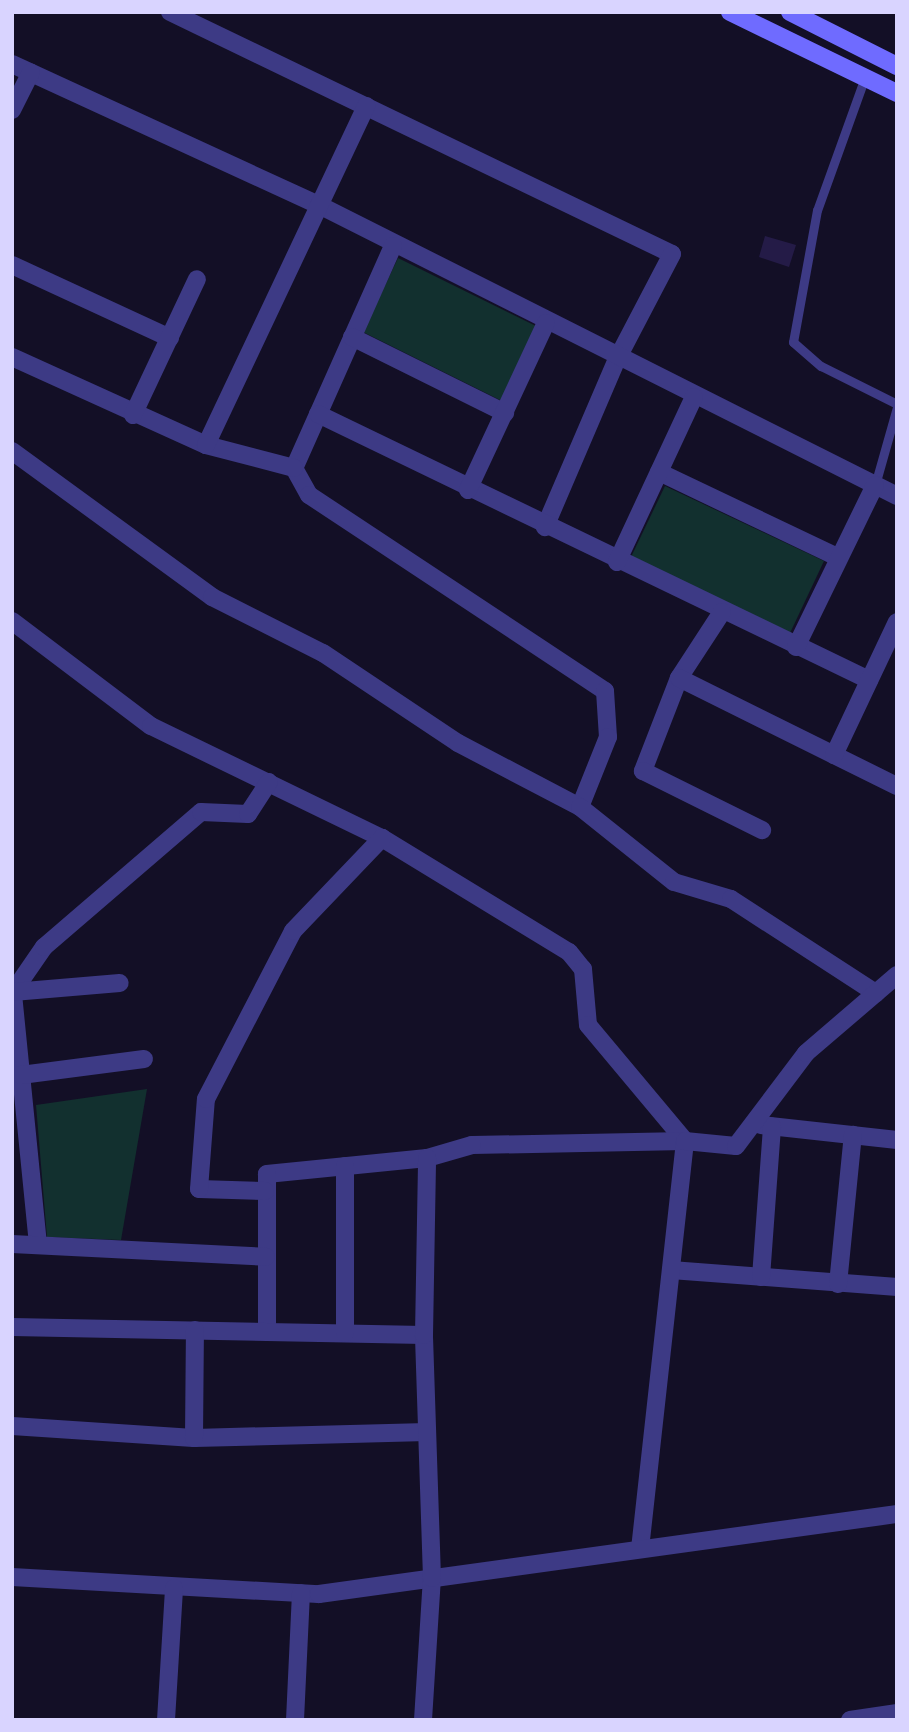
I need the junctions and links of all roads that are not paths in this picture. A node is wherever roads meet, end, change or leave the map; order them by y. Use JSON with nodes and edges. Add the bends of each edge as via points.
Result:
{"nodes":[{"id":1,"x":170,"y":12,"type":"edge"},
{"id":2,"x":730,"y":12,"type":"edge"},
{"id":3,"x":790,"y":12,"type":"edge"},
{"id":4,"x":12,"y":64,"type":"edge"},
{"id":5,"x":897,"y":66,"type":"edge"},
{"id":6,"x":31,"y":72,"type":"junction"},
{"id":7,"x":865,"y":77,"type":"junction"},
{"id":8,"x":897,"y":93,"type":"edge"},
{"id":9,"x":366,"y":106,"type":"junction"},
{"id":10,"x":12,"y":110,"type":"edge"},
{"id":11,"x":319,"y":205,"type":"junction"},
{"id":12,"x":393,"y":246,"type":"junction"},
{"id":13,"x":12,"y":265,"type":"edge"},
{"id":14,"x":197,"y":279,"type":"dead end"},
{"id":15,"x":546,"y":323,"type":"junction"},
{"id":16,"x":352,"y":337,"type":"junction"},
{"id":17,"x":170,"y":338,"type":"junction"},
{"id":18,"x":12,"y":357,"type":"edge"},
{"id":19,"x":617,"y":359,"type":"junction"},
{"id":20,"x":694,"y":397,"type":"junction"},
{"id":21,"x":897,"y":406,"type":"edge"},
{"id":22,"x":505,"y":413,"type":"junction"},
{"id":23,"x":317,"y":414,"type":"junction"},
{"id":24,"x":133,"y":415,"type":"junction"},
{"id":25,"x":206,"y":445,"type":"junction"},
{"id":26,"x":12,"y":451,"type":"edge"},
{"id":27,"x":294,"y":468,"type":"junction"},
{"id":28,"x":659,"y":472,"type":"junction"},
{"id":29,"x":875,"y":485,"type":"junction"},
{"id":30,"x":468,"y":490,"type":"junction"},
{"id":31,"x":897,"y":496,"type":"edge"},
{"id":32,"x":545,"y":527,"type":"junction"},
{"id":33,"x":839,"y":558,"type":"junction"},
{"id":34,"x":617,"y":562,"type":"junction"},
{"id":35,"x":722,"y":612,"type":"junction"},
{"id":36,"x":12,"y":621,"type":"edge"},
{"id":37,"x":897,"y":622,"type":"edge"},
{"id":38,"x":796,"y":647,"type":"junction"},
{"id":39,"x":679,"y":678,"type":"junction"},
{"id":40,"x":869,"y":680,"type":"junction"},
{"id":41,"x":834,"y":755,"type":"junction"},
{"id":42,"x":269,"y":782,"type":"junction"},
{"id":43,"x":897,"y":786,"type":"edge"},
{"id":44,"x":580,"y":807,"type":"junction"},
{"id":45,"x":762,"y":830,"type":"dead end"},
{"id":46,"x":382,"y":838,"type":"junction"},
{"id":47,"x":897,"y":975,"type":"edge"},
{"id":48,"x":120,"y":983,"type":"dead end"},
{"id":49,"x":12,"y":984,"type":"edge"},
{"id":50,"x":13,"y":992,"type":"edge"},
{"id":51,"x":876,"y":993,"type":"junction"},
{"id":52,"x":14,"y":1022,"type":"edge"},
{"id":53,"x":144,"y":1059,"type":"dead end"},
{"id":54,"x":21,"y":1075,"type":"junction"},
{"id":55,"x":752,"y":1125,"type":"junction"},
{"id":56,"x":772,"y":1126,"type":"junction"},
{"id":57,"x":853,"y":1135,"type":"junction"},
{"id":58,"x":897,"y":1140,"type":"edge"},
{"id":59,"x":685,"y":1141,"type":"junction"},
{"id":60,"x":427,"y":1158,"type":"junction"},
{"id":61,"x":345,"y":1166,"type":"junction"},
{"id":62,"x":265,"y":1191,"type":"junction"},
{"id":63,"x":12,"y":1244,"type":"edge"},
{"id":64,"x":37,"y":1245,"type":"junction"},
{"id":65,"x":266,"y":1257,"type":"junction"},
{"id":66,"x":671,"y":1270,"type":"junction"},
{"id":67,"x":761,"y":1277,"type":"junction"},
{"id":68,"x":838,"y":1284,"type":"junction"},
{"id":69,"x":897,"y":1287,"type":"edge"},
{"id":70,"x":12,"y":1326,"type":"edge"},
{"id":71,"x":195,"y":1330,"type":"junction"},
{"id":72,"x":267,"y":1332,"type":"junction"},
{"id":73,"x":345,"y":1333,"type":"junction"},
{"id":74,"x":424,"y":1335,"type":"junction"},
{"id":75,"x":12,"y":1426,"type":"edge"},
{"id":76,"x":427,"y":1432,"type":"junction"},
{"id":77,"x":194,"y":1438,"type":"junction"},
{"id":78,"x":897,"y":1514,"type":"edge"},
{"id":79,"x":640,"y":1549,"type":"junction"},
{"id":80,"x":12,"y":1577,"type":"edge"},
{"id":81,"x":432,"y":1578,"type":"junction"},
{"id":82,"x":174,"y":1588,"type":"junction"},
{"id":83,"x":302,"y":1593,"type":"junction"},
{"id":84,"x":897,"y":1713,"type":"edge"},
{"id":85,"x":166,"y":1720,"type":"edge"},
{"id":86,"x":295,"y":1720,"type":"edge"},
{"id":87,"x":423,"y":1720,"type":"edge"},
{"id":88,"x":850,"y":1720,"type":"edge"}],
"edges":[{"from":1,"to":9,"type":"street"},
{"from":2,"to":7,"type":"street"},
{"from":3,"to":5,"type":"street"},
{"from":4,"to":6,"type":"street"},
{"from":6,"to":10,"type":"street"},
{"from":6,"to":11,"type":"street"},
{"from":7,"to":8,"type":"street"},
{"from":7,"to":21,"type":"lane","via":[[817,210],[793,342],[810,359]]},
{"from":9,"to":11,"type":"street"},
{"from":9,"to":19,"type":"street","via":[[672,254]]},
{"from":11,"to":12,"type":"street"},
{"from":11,"to":25,"type":"street"},
{"from":12,"to":15,"type":"street"},
{"from":12,"to":16,"type":"street"},
{"from":13,"to":17,"type":"street"},
{"from":14,"to":17,"type":"street"},
{"from":15,"to":19,"type":"street"},
{"from":15,"to":22,"type":"street"},
{"from":16,"to":22,"type":"street"},
{"from":16,"to":23,"type":"street"},
{"from":17,"to":24,"type":"street"},
{"from":18,"to":24,"type":"street"},
{"from":19,"to":20,"type":"street"},
{"from":19,"to":32,"type":"street"},
{"from":20,"to":28,"type":"street"},
{"from":20,"to":29,"type":"street"},
{"from":21,"to":29,"type":"lane"},
{"from":22,"to":30,"type":"street"},
{"from":23,"to":27,"type":"street"},
{"from":23,"to":30,"type":"street"},
{"from":24,"to":25,"type":"street"},
{"from":25,"to":27,"type":"street"},
{"from":26,"to":44,"type":"street","via":[[212,597],[323,653],[458,743]]},
{"from":27,"to":44,"type":"street","via":[[309,495],[593,677],[605,691],[608,737]]},
{"from":28,"to":33,"type":"street"},
{"from":28,"to":34,"type":"street"},
{"from":29,"to":31,"type":"street"},
{"from":29,"to":33,"type":"street"},
{"from":30,"to":32,"type":"street"},
{"from":32,"to":34,"type":"street"},
{"from":33,"to":38,"type":"street"},
{"from":34,"to":35,"type":"street"},
{"from":35,"to":38,"type":"street"},
{"from":35,"to":39,"type":"street"},
{"from":36,"to":42,"type":"street","via":[[151,726]]},
{"from":37,"to":40,"type":"street"},
{"from":38,"to":40,"type":"street"},
{"from":39,"to":41,"type":"street"},
{"from":39,"to":45,"type":"street","via":[[643,771]]},
{"from":40,"to":41,"type":"street"},
{"from":41,"to":43,"type":"street"},
{"from":42,"to":46,"type":"street"},
{"from":42,"to":50,"type":"street","via":[[248,814],[201,813],[44,947]]},
{"from":44,"to":51,"type":"street","via":[[674,882],[731,899]]},
{"from":46,"to":59,"type":"street","via":[[576,959],[586,984],[588,1025]]},
{"from":46,"to":62,"type":"street","via":[[293,930],[206,1099],[199,1189]]},
{"from":47,"to":51,"type":"street"},
{"from":48,"to":50,"type":"street"},
{"from":49,"to":50,"type":"street"},
{"from":50,"to":52,"type":"street"},
{"from":51,"to":55,"type":"street","via":[[806,1052]]},
{"from":52,"to":54,"type":"street"},
{"from":53,"to":54,"type":"street"},
{"from":54,"to":64,"type":"street"},
{"from":55,"to":56,"type":"street"},
{"from":55,"to":59,"type":"street","via":[[736,1146]]},
{"from":56,"to":57,"type":"street"},
{"from":56,"to":67,"type":"street"},
{"from":57,"to":58,"type":"street"},
{"from":57,"to":68,"type":"street"},
{"from":59,"to":60,"type":"street","via":[[472,1145]]},
{"from":59,"to":66,"type":"street"},
{"from":60,"to":61,"type":"street"},
{"from":60,"to":74,"type":"street"},
{"from":61,"to":62,"type":"street","via":[[267,1174]]},
{"from":61,"to":73,"type":"street"},
{"from":62,"to":65,"type":"street"},
{"from":63,"to":64,"type":"street"},
{"from":64,"to":65,"type":"street"},
{"from":65,"to":72,"type":"street"},
{"from":66,"to":67,"type":"street"},
{"from":66,"to":79,"type":"street"},
{"from":67,"to":68,"type":"street"},
{"from":68,"to":69,"type":"street"},
{"from":70,"to":71,"type":"street"},
{"from":71,"to":72,"type":"street"},
{"from":71,"to":77,"type":"street"},
{"from":72,"to":73,"type":"street"},
{"from":73,"to":74,"type":"street"},
{"from":74,"to":76,"type":"street"},
{"from":75,"to":77,"type":"street"},
{"from":76,"to":77,"type":"street"},
{"from":76,"to":81,"type":"street"},
{"from":78,"to":79,"type":"street"},
{"from":79,"to":81,"type":"street"},
{"from":80,"to":82,"type":"street"},
{"from":81,"to":83,"type":"street"},
{"from":81,"to":87,"type":"street"},
{"from":82,"to":83,"type":"street"},
{"from":82,"to":85,"type":"street"},
{"from":83,"to":86,"type":"street"},
{"from":84,"to":88,"type":"street"}]}
